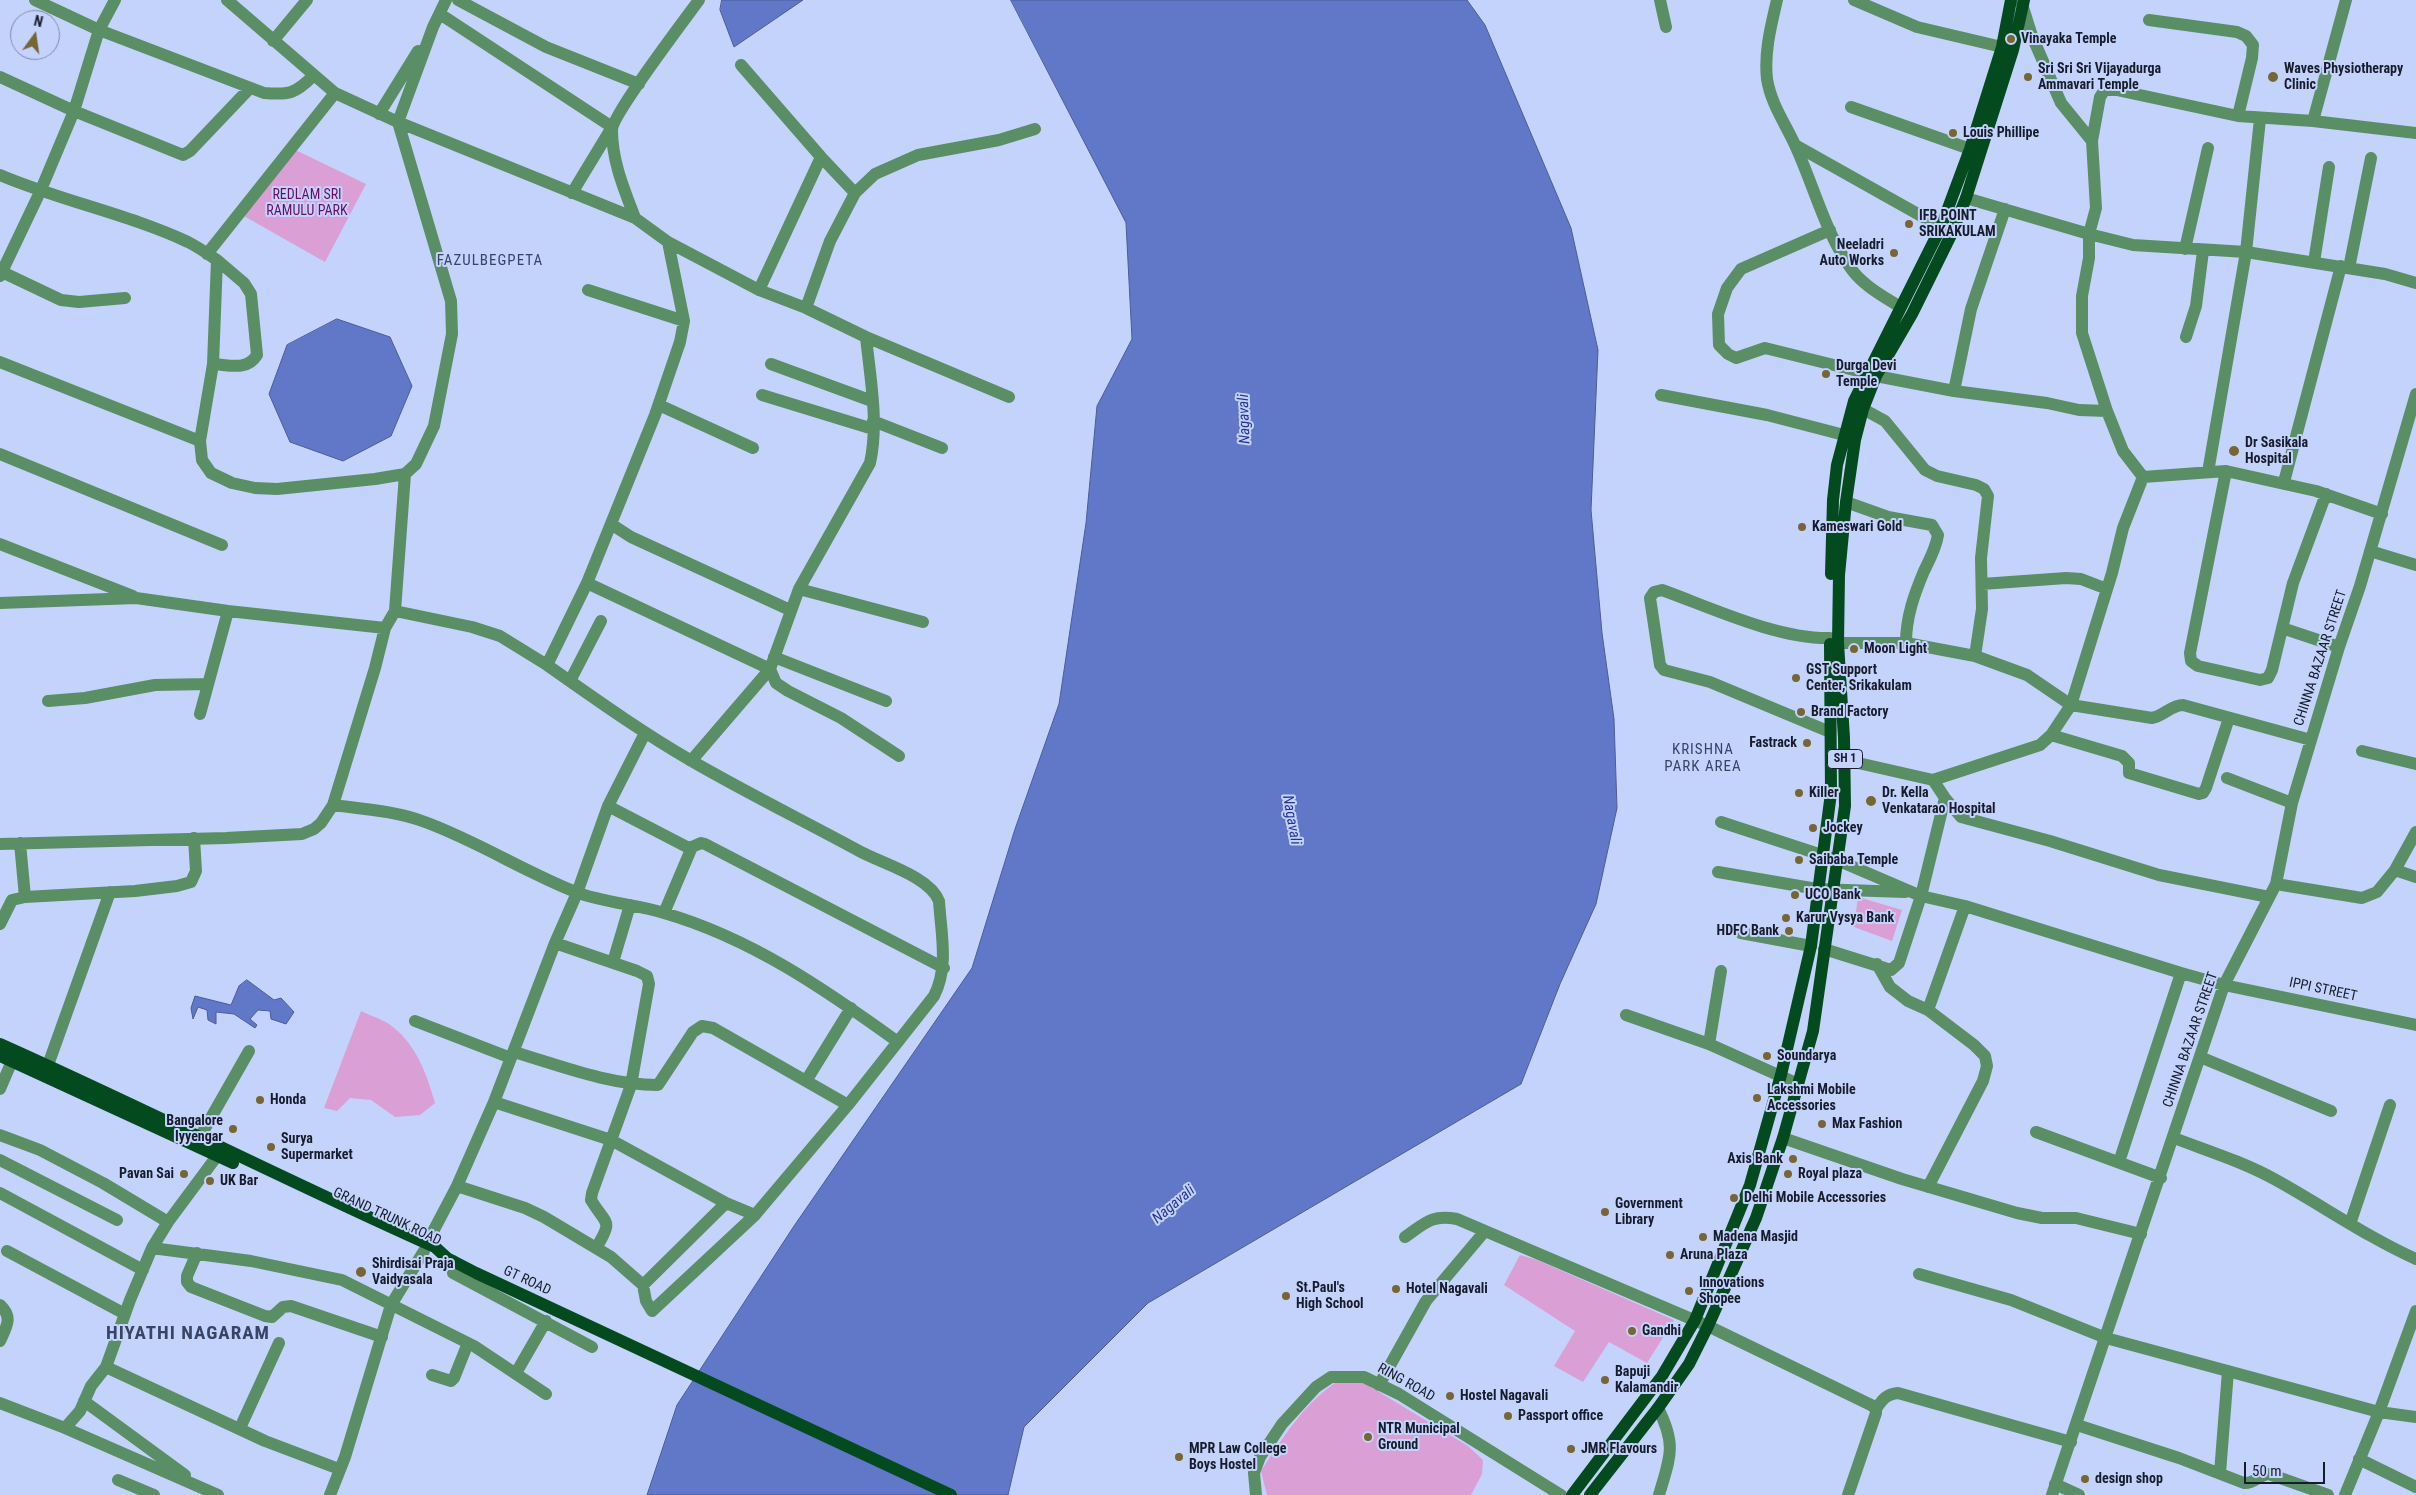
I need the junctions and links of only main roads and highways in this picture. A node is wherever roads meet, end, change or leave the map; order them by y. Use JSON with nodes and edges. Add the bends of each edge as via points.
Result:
{"nodes":[{"id":1,"x":2018,"y":1,"type":"edge"},
{"id":2,"x":1871,"y":374,"type":"junction"},
{"id":3,"x":1834,"y":641,"type":"junction"},
{"id":4,"x":0,"y":1044,"type":"edge"},
{"id":5,"x":0,"y":1056,"type":"edge"},
{"id":6,"x":425,"y":1247,"type":"junction"},
{"id":7,"x":450,"y":1260,"type":"joint"},
{"id":8,"x":951,"y":1495,"type":"edge"},
{"id":9,"x":1572,"y":1495,"type":"edge"},
{"id":10,"x":1590,"y":1495,"type":"edge"}],
"edges":[{"from":1,"to":2,"type":"main road","number":"SH 1","via":[[1941,227],[1900,307]]},
{"from":1,"to":2,"type":"main road","number":"SH 1","via":[[2013,50],[1966,198],[1912,314]]},
{"from":2,"to":3,"type":"main road","number":"SH 1","via":[[1855,440],[1846,502]]},
{"from":2,"to":3,"type":"main road","number":"SH 1","via":[[1854,401],[1844,435],[1833,500]]},
{"from":3,"to":9,"type":"main road","number":"SH 1","via":[[1831,793],[1811,946],[1781,1075],[1750,1185],[1696,1320],[1651,1390]]},
{"from":3,"to":10,"type":"main road","number":"SH 1","via":[[1845,760],[1845,806],[1813,1031],[1783,1138],[1756,1218],[1689,1364]]},
{"from":4,"to":6,"type":"main road","name":"GRAND TRUNK ROAD"},
{"from":5,"to":6,"type":"main road","name":"GRAND TRUNK ROAD"},
{"from":6,"to":7,"type":"main road","name":"GRAND TRUNK ROAD","via":[[435,1247]]},
{"from":7,"to":8,"type":"main road","name":"GT ROAD"}]}
